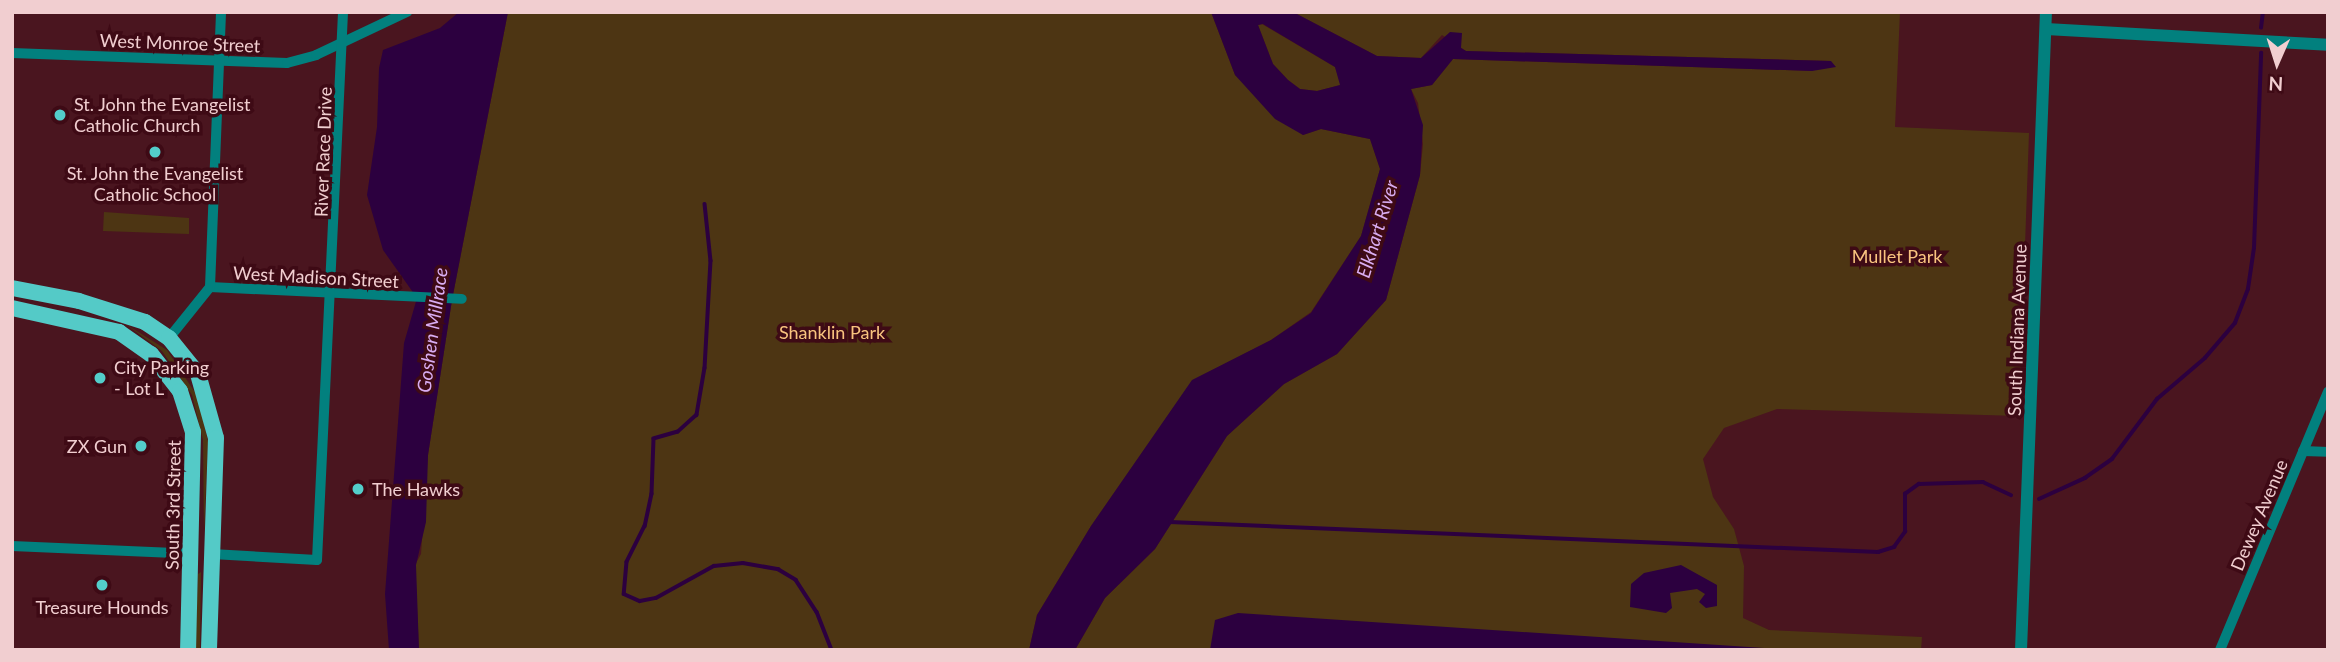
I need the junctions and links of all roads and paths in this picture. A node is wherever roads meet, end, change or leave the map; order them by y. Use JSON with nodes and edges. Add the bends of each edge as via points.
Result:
{"nodes":[{"id":1,"x":221,"y":12,"type":"edge"},
{"id":2,"x":343,"y":12,"type":"edge"},
{"id":3,"x":407,"y":12,"type":"edge"},
{"id":4,"x":2046,"y":12,"type":"edge"},
{"id":5,"x":2046,"y":29,"type":"junction"},
{"id":6,"x":342,"y":43,"type":"junction"},
{"id":7,"x":2328,"y":45,"type":"edge"},
{"id":8,"x":12,"y":53,"type":"edge"},
{"id":9,"x":220,"y":60,"type":"junction"},
{"id":10,"x":210,"y":287,"type":"junction"},
{"id":11,"x":12,"y":288,"type":"edge"},
{"id":12,"x":329,"y":293,"type":"junction"},
{"id":13,"x":458,"y":299,"type":"dead end"},
{"id":14,"x":12,"y":308,"type":"edge"},
{"id":15,"x":33,"y":312,"type":"junction"},
{"id":16,"x":12,"y":318,"type":"edge"},
{"id":17,"x":169,"y":338,"type":"junction"},
{"id":18,"x":2328,"y":392,"type":"edge"},
{"id":19,"x":2303,"y":451,"type":"junction"},
{"id":20,"x":2328,"y":452,"type":"edge"},
{"id":21,"x":12,"y":545,"type":"edge"},
{"id":22,"x":192,"y":554,"type":"junction"},
{"id":23,"x":212,"y":554,"type":"junction"},
{"id":24,"x":188,"y":650,"type":"edge"},
{"id":25,"x":209,"y":650,"type":"edge"},
{"id":26,"x":2021,"y":650,"type":"edge"},
{"id":27,"x":2220,"y":650,"type":"edge"}],
"edges":[{"from":1,"to":9,"type":"street"},
{"from":2,"to":6,"type":"street","name":"River Race Drive"},
{"from":3,"to":6,"type":"street","name":"West Monroe Street"},
{"from":4,"to":5,"type":"street","name":"South Indiana Avenue"},
{"from":5,"to":7,"type":"street"},
{"from":5,"to":26,"type":"street","name":"South Indiana Avenue"},
{"from":6,"to":9,"type":"street","name":"West Monroe Street","via":[[295,62]]},
{"from":6,"to":12,"type":"street","name":"River Race Drive","via":[[335,253]]},
{"from":8,"to":9,"type":"street","name":"West Monroe Street"},
{"from":9,"to":10,"type":"street"},
{"from":10,"to":12,"type":"street","name":"West Madison Street"},
{"from":10,"to":17,"type":"street"},
{"from":11,"to":17,"type":"main road","via":[[119,311]]},
{"from":12,"to":13,"type":"street","name":"West Madison Street"},
{"from":12,"to":23,"type":"street","name":"River Race Drive","via":[[317,560]]},
{"from":14,"to":15,"type":"main road","name":"South 3rd Street"},
{"from":15,"to":16,"type":"main road"},
{"from":15,"to":22,"type":"main road","name":"South 3rd Street","via":[[119,332],[169,373],[193,432]]},
{"from":17,"to":23,"type":"main road","via":[[198,374],[214,419]]},
{"from":18,"to":19,"type":"street","name":"Dewey Avenue"},
{"from":19,"to":20,"type":"street"},
{"from":19,"to":27,"type":"street","name":"Dewey Avenue"},
{"from":21,"to":22,"type":"street"},
{"from":22,"to":24,"type":"main road","name":"South 3rd Street"},
{"from":23,"to":25,"type":"main road"}]}
